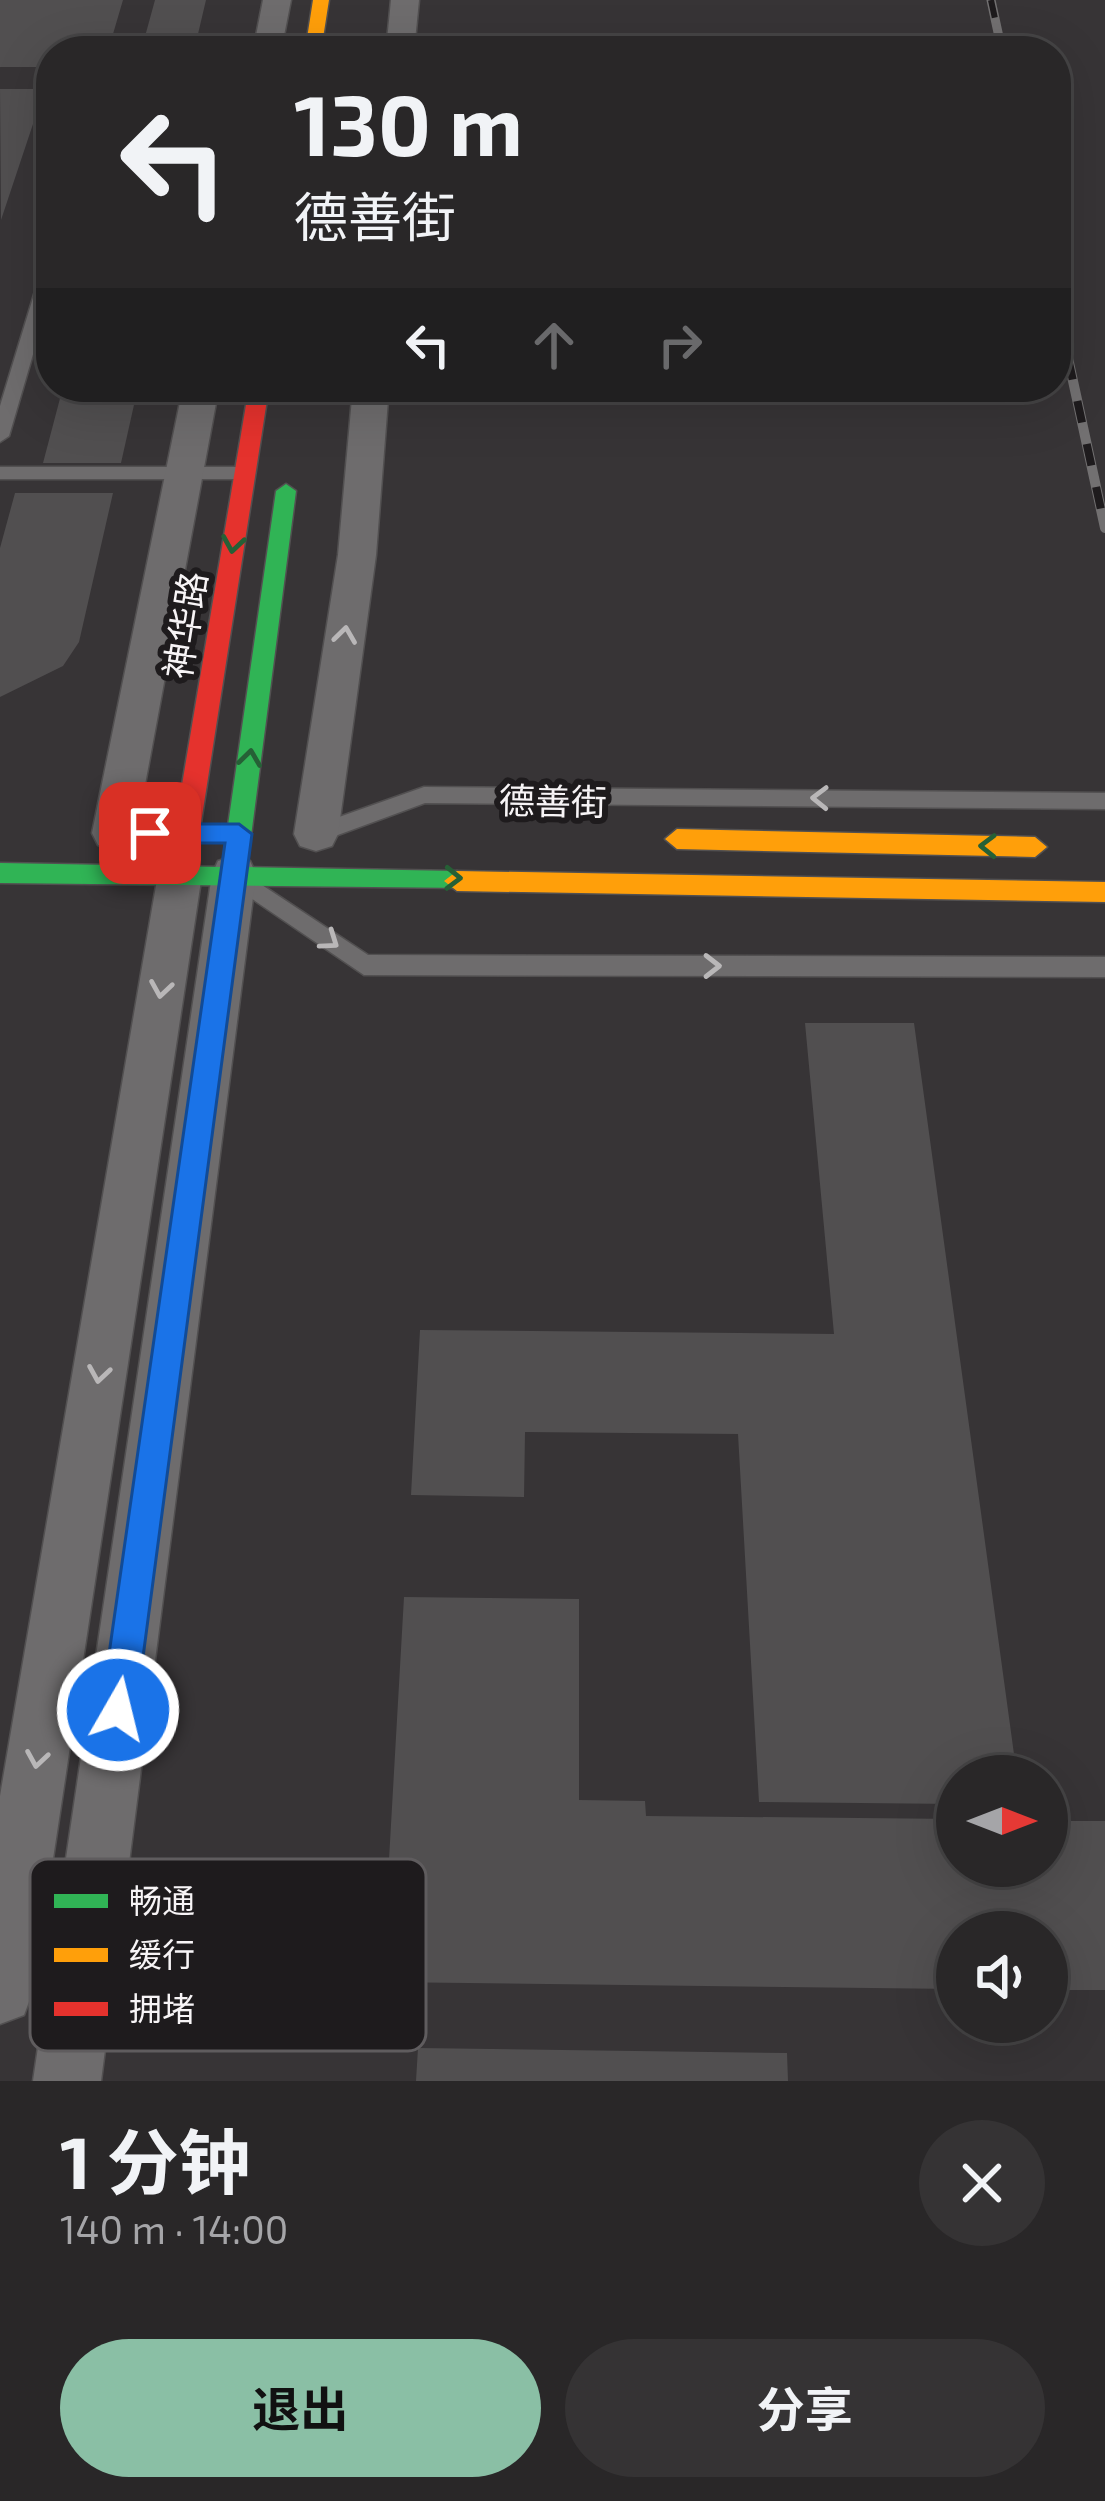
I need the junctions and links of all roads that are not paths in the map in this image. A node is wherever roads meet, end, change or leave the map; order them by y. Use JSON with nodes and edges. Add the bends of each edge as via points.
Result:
{"nodes":[{"id":1,"x":277,"y":0,"type":"edge"},
{"id":2,"x":321,"y":0,"type":"edge"},
{"id":3,"x":405,"y":0,"type":"edge"},
{"id":4,"x":270,"y":36,"type":"edge"},
{"id":5,"x":315,"y":36,"type":"edge"},
{"id":6,"x":401,"y":36,"type":"edge"},
{"id":7,"x":36,"y":316,"type":"edge"},
{"id":8,"x":198,"y":402,"type":"edge"},
{"id":9,"x":256,"y":402,"type":"edge"},
{"id":10,"x":370,"y":402,"type":"edge"},
{"id":11,"x":0,"y":436,"type":"edge"},
{"id":12,"x":291,"y":458,"type":"dead end"},
{"id":13,"x":0,"y":473,"type":"edge"},
{"id":14,"x":184,"y":473,"type":"junction"},
{"id":15,"x":244,"y":473,"type":"junction"},
{"id":16,"x":1105,"y":801,"type":"edge"},
{"id":17,"x":102,"y":833,"type":"joint"},
{"id":18,"x":306,"y":834,"type":"junction"},
{"id":19,"x":407,"y":834,"type":"dead end"},
{"id":20,"x":658,"y":838,"type":"dead end"},
{"id":21,"x":1058,"y":847,"type":"dead end"},
{"id":22,"x":220,"y":850,"type":"junction"},
{"id":23,"x":0,"y":873,"type":"edge"},
{"id":24,"x":1105,"y":892,"type":"edge"},
{"id":25,"x":1105,"y":967,"type":"edge"},
{"id":26,"x":95,"y":1859,"type":"edge"},
{"id":27,"x":0,"y":1991,"type":"edge"},
{"id":28,"x":71,"y":2051,"type":"edge"},
{"id":29,"x":67,"y":2081,"type":"edge"}],
"edges":[{"from":1,"to":4,"type":"street"},
{"from":2,"to":5,"type":"main road"},
{"from":3,"to":6,"type":"street"},
{"from":7,"to":11,"type":"lane"},
{"from":8,"to":14,"type":"street"},
{"from":9,"to":15,"type":"main road","name":"神华路"},
{"from":18,"to":10,"type":"street","one_way":true,"via":[[357,555]]},
{"from":22,"to":12,"type":"main road","one_way":true},
{"from":13,"to":14,"type":"lane"},
{"from":14,"to":15,"type":"lane"},
{"from":14,"to":17,"type":"street"},
{"from":15,"to":22,"type":"main road","name":"神华路","one_way":true},
{"from":16,"to":18,"type":"lane","one_way":true,"via":[[424,795]]},
{"from":17,"to":22,"type":"main road"},
{"from":18,"to":19,"type":"main road"},
{"from":21,"to":20,"type":"main road","name":"德善街","one_way":true},
{"from":22,"to":23,"type":"main road"},
{"from":22,"to":24,"type":"main road","one_way":true,"via":[[856,891]]},
{"from":22,"to":25,"type":"lane","one_way":true,"via":[[364,965]]},
{"from":22,"to":26,"type":"street"},
{"from":22,"to":27,"type":"street","one_way":true},
{"from":28,"to":29,"type":"street"}]}
